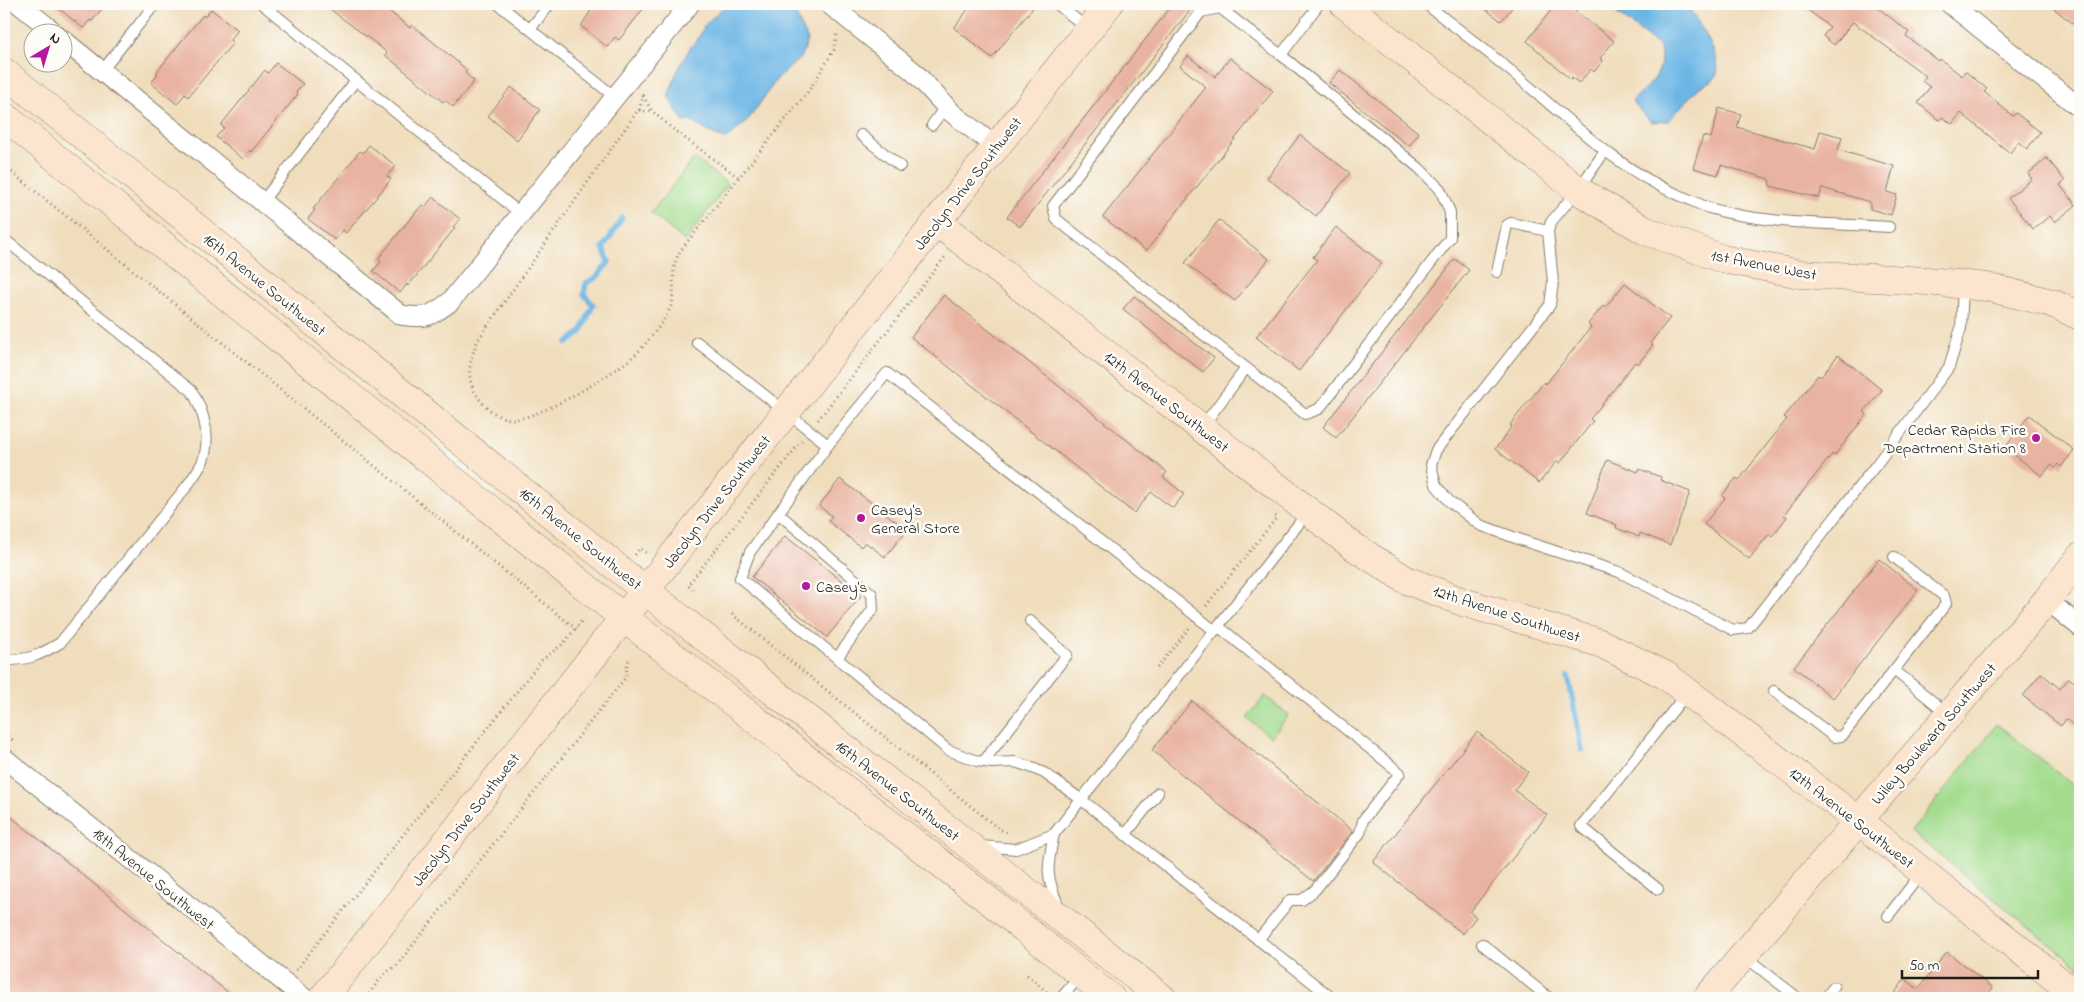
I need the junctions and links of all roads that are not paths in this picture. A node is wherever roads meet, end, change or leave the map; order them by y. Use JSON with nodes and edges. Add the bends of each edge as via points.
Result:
{"nodes":[{"id":1,"x":19,"y":4,"type":"edge"},
{"id":2,"x":154,"y":4,"type":"edge"},
{"id":3,"x":262,"y":4,"type":"edge"},
{"id":4,"x":498,"y":4,"type":"edge"},
{"id":5,"x":550,"y":4,"type":"edge"},
{"id":6,"x":690,"y":4,"type":"edge"},
{"id":7,"x":830,"y":4,"type":"edge"},
{"id":8,"x":1057,"y":4,"type":"edge"},
{"id":9,"x":1109,"y":4,"type":"edge"},
{"id":10,"x":1318,"y":4,"type":"edge"},
{"id":11,"x":1344,"y":4,"type":"edge"},
{"id":12,"x":1426,"y":4,"type":"edge"},
{"id":13,"x":1950,"y":4,"type":"edge"},
{"id":14,"x":42,"y":22,"type":"edge"},
{"id":15,"x":530,"y":29,"type":"junction"},
{"id":16,"x":1089,"y":29,"type":"junction"},
{"id":17,"x":72,"y":47,"type":"edge"},
{"id":18,"x":1281,"y":54,"type":"junction"},
{"id":19,"x":102,"y":71,"type":"junction"},
{"id":20,"x":4,"y":72,"type":"edge"},
{"id":21,"x":356,"y":80,"type":"junction"},
{"id":22,"x":615,"y":97,"type":"junction"},
{"id":23,"x":945,"y":107,"type":"junction"},
{"id":24,"x":2080,"y":108,"type":"edge"},
{"id":25,"x":4,"y":116,"type":"edge"},
{"id":26,"x":932,"y":125,"type":"dead end"},
{"id":27,"x":861,"y":135,"type":"dead end"},
{"id":28,"x":996,"y":147,"type":"junction"},
{"id":29,"x":1605,"y":151,"type":"junction"},
{"id":30,"x":900,"y":166,"type":"dead end"},
{"id":31,"x":1578,"y":190,"type":"junction"},
{"id":32,"x":262,"y":202,"type":"junction"},
{"id":33,"x":521,"y":214,"type":"junction"},
{"id":34,"x":937,"y":222,"type":"junction"},
{"id":35,"x":1889,"y":227,"type":"dead end"},
{"id":36,"x":1548,"y":230,"type":"junction"},
{"id":37,"x":4,"y":239,"type":"edge"},
{"id":38,"x":1498,"y":272,"type":"dead end"},
{"id":39,"x":1963,"y":285,"type":"junction"},
{"id":40,"x":2080,"y":316,"type":"edge"},
{"id":41,"x":697,"y":342,"type":"dead end"},
{"id":42,"x":1246,"y":368,"type":"junction"},
{"id":43,"x":787,"y":412,"type":"junction"},
{"id":44,"x":1201,"y":428,"type":"junction"},
{"id":45,"x":828,"y":445,"type":"junction"},
{"id":46,"x":1309,"y":511,"type":"junction"},
{"id":47,"x":778,"y":513,"type":"junction"},
{"id":48,"x":1894,"y":557,"type":"dead end"},
{"id":49,"x":2080,"y":557,"type":"edge"},
{"id":50,"x":646,"y":591,"type":"junction"},
{"id":51,"x":2047,"y":600,"type":"junction"},
{"id":52,"x":624,"y":618,"type":"junction"},
{"id":53,"x":1030,"y":621,"type":"dead end"},
{"id":54,"x":2080,"y":626,"type":"edge"},
{"id":55,"x":1217,"y":628,"type":"junction"},
{"id":56,"x":837,"y":658,"type":"junction"},
{"id":57,"x":4,"y":660,"type":"edge"},
{"id":58,"x":1894,"y":670,"type":"junction"},
{"id":59,"x":1774,"y":691,"type":"dead end"},
{"id":60,"x":1688,"y":692,"type":"junction"},
{"id":61,"x":1949,"y":715,"type":"junction"},
{"id":62,"x":4,"y":758,"type":"edge"},
{"id":63,"x":983,"y":762,"type":"junction"},
{"id":64,"x":1158,"y":793,"type":"dead end"},
{"id":65,"x":1082,"y":800,"type":"junction"},
{"id":66,"x":1858,"y":820,"type":"junction"},
{"id":67,"x":895,"y":828,"type":"junction"},
{"id":68,"x":1054,"y":834,"type":"junction"},
{"id":69,"x":1125,"y":834,"type":"junction"},
{"id":70,"x":966,"y":844,"type":"junction"},
{"id":71,"x":1922,"y":872,"type":"junction"},
{"id":72,"x":1658,"y":889,"type":"dead end"},
{"id":73,"x":1028,"y":893,"type":"junction"},
{"id":74,"x":1888,"y":916,"type":"dead end"},
{"id":75,"x":1067,"y":923,"type":"junction"},
{"id":76,"x":1258,"y":940,"type":"junction"},
{"id":77,"x":1482,"y":944,"type":"dead end"},
{"id":78,"x":1744,"y":955,"type":"junction"},
{"id":79,"x":1082,"y":974,"type":"junction"},
{"id":80,"x":1834,"y":987,"type":"dead end"},
{"id":81,"x":304,"y":998,"type":"edge"},
{"id":82,"x":323,"y":998,"type":"edge"},
{"id":83,"x":1061,"y":998,"type":"edge"},
{"id":84,"x":1111,"y":998,"type":"edge"},
{"id":85,"x":1162,"y":998,"type":"edge"},
{"id":86,"x":1332,"y":998,"type":"edge"},
{"id":87,"x":1549,"y":998,"type":"edge"},
{"id":88,"x":1707,"y":998,"type":"edge"},
{"id":89,"x":1798,"y":998,"type":"edge"},
{"id":90,"x":1825,"y":998,"type":"edge"},
{"id":91,"x":2080,"y":998,"type":"edge"}],
"edges":[{"from":1,"to":14,"type":"street"},
{"from":2,"to":19,"type":"lane"},
{"from":3,"to":21,"type":"lane"},
{"from":4,"to":15,"type":"lane"},
{"from":5,"to":15,"type":"lane"},
{"from":6,"to":22,"type":"street"},
{"from":7,"to":23,"type":"street","via":[[914,72]]},
{"from":8,"to":16,"type":"lane"},
{"from":9,"to":16,"type":"street","name":"Jacolyn Drive Southwest"},
{"from":10,"to":18,"type":"lane"},
{"from":11,"to":31,"type":"street","name":"1st Avenue West"},
{"from":12,"to":29,"type":"lane"},
{"from":13,"to":24,"type":"street"},
{"from":15,"to":22,"type":"lane"},
{"from":16,"to":28,"type":"street","name":"Jacolyn Drive Southwest"},
{"from":17,"to":19,"type":"street"},
{"from":18,"to":42,"type":"lane","via":[[1440,189],[1450,212],[1450,238],[1319,409],[1305,414]]},
{"from":18,"to":42,"type":"lane","via":[[1220,8],[1200,12],[1053,206],[1056,219]]},
{"from":19,"to":32,"type":"street"},
{"from":20,"to":50,"type":"street","name":"16th Avenue Southwest"},
{"from":21,"to":32,"type":"lane"},
{"from":21,"to":33,"type":"lane"},
{"from":22,"to":33,"type":"street"},
{"from":23,"to":26,"type":"lane"},
{"from":23,"to":28,"type":"street"},
{"from":25,"to":52,"type":"street","name":"16th Avenue Southwest"},
{"from":27,"to":30,"type":"lane"},
{"from":28,"to":34,"type":"street","name":"Jacolyn Drive Southwest"},
{"from":29,"to":31,"type":"lane"},
{"from":29,"to":35,"type":"lane","via":[[1663,188],[1708,208],[1779,220]]},
{"from":31,"to":36,"type":"lane"},
{"from":31,"to":39,"type":"street","name":"1st Avenue West","via":[[1644,230],[1723,260],[1800,274]]},
{"from":32,"to":33,"type":"street","via":[[401,315],[421,318],[450,302]]},
{"from":34,"to":43,"type":"street","name":"Jacolyn Drive Southwest"},
{"from":34,"to":44,"type":"street","name":"12th Avenue Southwest"},
{"from":36,"to":38,"type":"lane","via":[[1507,225]]},
{"from":36,"to":39,"type":"lane","via":[[1553,282],[1550,305],[1436,450],[1431,465],[1436,485],[1449,501],[1480,525],[1619,572],[1733,630],[1748,628],[1949,367],[1962,328]]},
{"from":37,"to":57,"type":"lane","via":[[192,391],[206,423],[202,462],[187,486],[60,643],[25,660]]},
{"from":39,"to":40,"type":"street","name":"1st Avenue West","via":[[1986,287],[2052,303]]},
{"from":41,"to":43,"type":"lane"},
{"from":42,"to":44,"type":"lane"},
{"from":43,"to":45,"type":"lane"},
{"from":43,"to":50,"type":"street","name":"Jacolyn Drive Southwest"},
{"from":44,"to":46,"type":"street","name":"12th Avenue Southwest"},
{"from":45,"to":47,"type":"lane"},
{"from":45,"to":55,"type":"lane","via":[[887,373],[1198,617]]},
{"from":46,"to":55,"type":"lane"},
{"from":46,"to":60,"type":"street","name":"12th Avenue Southwest","via":[[1353,546],[1406,580],[1462,602],[1600,642],[1664,675]]},
{"from":47,"to":56,"type":"lane","via":[[872,594],[873,609]]},
{"from":47,"to":56,"type":"lane","via":[[750,552],[740,578]]},
{"from":48,"to":58,"type":"lane","via":[[1944,596],[1946,604]]},
{"from":49,"to":51,"type":"street","name":"Wiley Boulevard Southwest"},
{"from":50,"to":52,"type":"street","name":"Jacolyn Drive Southwest"},
{"from":50,"to":70,"type":"street","name":"16th Avenue Southwest"},
{"from":51,"to":54,"type":"street"},
{"from":51,"to":61,"type":"street","name":"Wiley Boulevard Southwest"},
{"from":52,"to":67,"type":"street","name":"16th Avenue Southwest"},
{"from":52,"to":82,"type":"street","name":"Jacolyn Drive Southwest"},
{"from":53,"to":63,"type":"lane","via":[[1067,655]]},
{"from":55,"to":65,"type":"lane"},
{"from":55,"to":76,"type":"lane","via":[[1400,773],[1363,820],[1360,833],[1315,890],[1302,900],[1290,900]]},
{"from":56,"to":63,"type":"lane","via":[[948,750]]},
{"from":58,"to":59,"type":"lane","via":[[1842,736],[1834,737]]},
{"from":58,"to":61,"type":"lane"},
{"from":60,"to":66,"type":"street","name":"12th Avenue Southwest"},
{"from":60,"to":72,"type":"lane","via":[[1580,825]]},
{"from":61,"to":66,"type":"street","name":"Wiley Boulevard Southwest"},
{"from":62,"to":81,"type":"street","name":"18th Avenue Southwest"},
{"from":63,"to":65,"type":"lane","via":[[1015,762],[1030,767]]},
{"from":64,"to":69,"type":"lane"},
{"from":65,"to":68,"type":"lane"},
{"from":65,"to":69,"type":"lane"},
{"from":66,"to":71,"type":"street","name":"12th Avenue Southwest"},
{"from":66,"to":78,"type":"street","name":"Wiley Boulevard Southwest"},
{"from":67,"to":73,"type":"street","via":[[910,826],[926,830],[1006,892],[1018,896]]},
{"from":67,"to":79,"type":"street","name":"16th Avenue Southwest"},
{"from":68,"to":70,"type":"lane","via":[[1016,849]]},
{"from":68,"to":75,"type":"lane","via":[[1047,866],[1052,889]]},
{"from":69,"to":76,"type":"lane"},
{"from":70,"to":73,"type":"street","name":"16th Avenue Southwest"},
{"from":71,"to":74,"type":"lane"},
{"from":71,"to":91,"type":"street","name":"12th Avenue Southwest"},
{"from":73,"to":75,"type":"street","name":"16th Avenue Southwest"},
{"from":75,"to":85,"type":"street","name":"16th Avenue Southwest"},
{"from":76,"to":86,"type":"lane"},
{"from":77,"to":87,"type":"lane"},
{"from":78,"to":88,"type":"street","name":"Wiley Boulevard Southwest"},
{"from":78,"to":89,"type":"lane"},
{"from":79,"to":83,"type":"lane"},
{"from":79,"to":84,"type":"street","name":"16th Avenue Southwest"},
{"from":80,"to":90,"type":"lane"}]}
